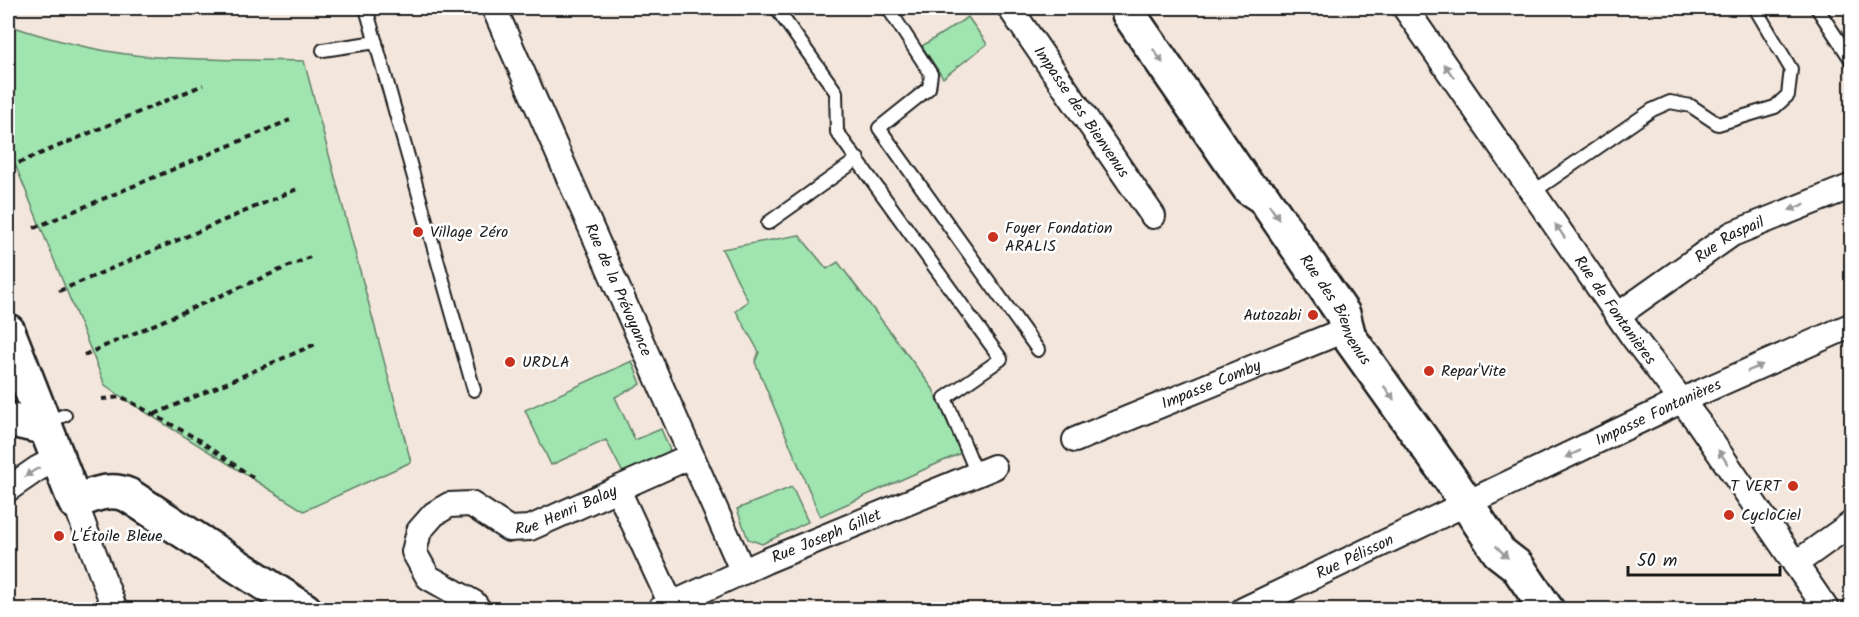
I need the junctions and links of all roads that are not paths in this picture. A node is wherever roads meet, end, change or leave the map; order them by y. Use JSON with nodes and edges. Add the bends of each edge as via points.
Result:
{"nodes":[{"id":1,"x":366,"y":8,"type":"edge"},
{"id":2,"x":494,"y":8,"type":"edge"},
{"id":3,"x":776,"y":8,"type":"edge"},
{"id":4,"x":888,"y":8,"type":"edge"},
{"id":5,"x":1010,"y":8,"type":"edge"},
{"id":6,"x":1127,"y":8,"type":"edge"},
{"id":7,"x":1405,"y":8,"type":"edge"},
{"id":8,"x":1755,"y":8,"type":"edge"},
{"id":9,"x":1817,"y":8,"type":"edge"},
{"id":10,"x":376,"y":42,"type":"junction"},
{"id":11,"x":322,"y":50,"type":"dead end"},
{"id":12,"x":1851,"y":61,"type":"edge"},
{"id":13,"x":858,"y":159,"type":"junction"},
{"id":14,"x":1851,"y":186,"type":"edge"},
{"id":15,"x":1533,"y":192,"type":"junction"},
{"id":16,"x":1153,"y":216,"type":"dead end"},
{"id":17,"x":768,"y":223,"type":"dead end"},
{"id":18,"x":1618,"y":315,"type":"junction"},
{"id":19,"x":1851,"y":325,"type":"edge"},
{"id":20,"x":1347,"y":329,"type":"junction"},
{"id":21,"x":8,"y":332,"type":"edge"},
{"id":22,"x":1038,"y":350,"type":"dead end"},
{"id":23,"x":474,"y":390,"type":"dead end"},
{"id":24,"x":1683,"y":400,"type":"junction"},
{"id":25,"x":8,"y":419,"type":"edge"},
{"id":26,"x":52,"y":422,"type":"junction"},
{"id":27,"x":1075,"y":440,"type":"dead end"},
{"id":28,"x":691,"y":456,"type":"junction"},
{"id":29,"x":58,"y":458,"type":"junction"},
{"id":30,"x":986,"y":470,"type":"joint"},
{"id":31,"x":8,"y":489,"type":"edge"},
{"id":32,"x":618,"y":490,"type":"junction"},
{"id":33,"x":75,"y":502,"type":"junction"},
{"id":34,"x":1467,"y":504,"type":"junction"},
{"id":35,"x":1851,"y":523,"type":"edge"},
{"id":36,"x":1795,"y":564,"type":"junction"},
{"id":37,"x":742,"y":572,"type":"junction"},
{"id":38,"x":665,"y":607,"type":"edge"},
{"id":39,"x":115,"y":609,"type":"edge"},
{"id":40,"x":306,"y":609,"type":"edge"},
{"id":41,"x":479,"y":609,"type":"edge"},
{"id":42,"x":1243,"y":609,"type":"edge"},
{"id":43,"x":1547,"y":609,"type":"edge"},
{"id":44,"x":1827,"y":609,"type":"edge"}],
"edges":[{"from":1,"to":10,"type":"lane"},
{"from":2,"to":28,"type":"street","name":"Rue de la Prévoyance"},
{"from":3,"to":13,"type":"lane","via":[[836,92],[837,132]]},
{"from":4,"to":22,"type":"lane","via":[[932,74],[929,88],[879,128]]},
{"from":5,"to":16,"type":"street","name":"Impasse des Bienvenus"},
{"from":6,"to":20,"type":"street","name":"Rue des Bienvenus","one_way":true,"via":[[1249,188],[1263,197],[1343,314]]},
{"from":15,"to":7,"type":"street","name":"Rue de Fontanières","one_way":true},
{"from":8,"to":15,"type":"lane","via":[[1791,69],[1788,95],[1775,107],[1718,124],[1691,106],[1670,102],[1652,110]]},
{"from":9,"to":12,"type":"lane"},
{"from":10,"to":11,"type":"lane"},
{"from":10,"to":23,"type":"lane"},
{"from":13,"to":17,"type":"lane"},
{"from":13,"to":30,"type":"lane","via":[[1001,359],[945,398]]},
{"from":14,"to":18,"type":"street","name":"Rue Raspail","one_way":true,"via":[[1732,234]]},
{"from":18,"to":15,"type":"street","name":"Rue de Fontanières","one_way":true},
{"from":18,"to":24,"type":"street","name":"Rue de Fontanières"},
{"from":24,"to":19,"type":"street","name":"Impasse Fontanières","one_way":true},
{"from":20,"to":27,"type":"street","name":"Impasse Comby"},
{"from":20,"to":34,"type":"street","name":"Rue des Bienvenus","one_way":true},
{"from":21,"to":26,"type":"street"},
{"from":24,"to":34,"type":"street","name":"Impasse Fontanières","one_way":true},
{"from":36,"to":24,"type":"street","name":"Rue de Fontanières","one_way":true},
{"from":25,"to":26,"type":"street"},
{"from":26,"to":29,"type":"street"},
{"from":28,"to":32,"type":"street","name":"Rue Henri Balay"},
{"from":28,"to":37,"type":"street","name":"Rue de la Prévoyance"},
{"from":29,"to":31,"type":"street","one_way":true},
{"from":29,"to":33,"type":"street"},
{"from":30,"to":37,"type":"street","name":"Rue Joseph Gillet"},
{"from":32,"to":38,"type":"street"},
{"from":32,"to":41,"type":"street","name":"Rue Henri Balay","via":[[530,528],[508,529],[471,504],[449,505],[434,514],[419,531],[414,552],[428,577]]},
{"from":33,"to":39,"type":"street"},
{"from":33,"to":40,"type":"street","via":[[110,491],[128,495]]},
{"from":34,"to":42,"type":"street","name":"Rue Pélisson"},
{"from":34,"to":43,"type":"street","name":"Rue des Bienvenus","one_way":true,"via":[[1499,552],[1517,566]]},
{"from":35,"to":36,"type":"street"},
{"from":36,"to":44,"type":"street","name":"Rue de Fontanières"},
{"from":37,"to":38,"type":"street","name":"Rue Joseph Gillet"}]}
